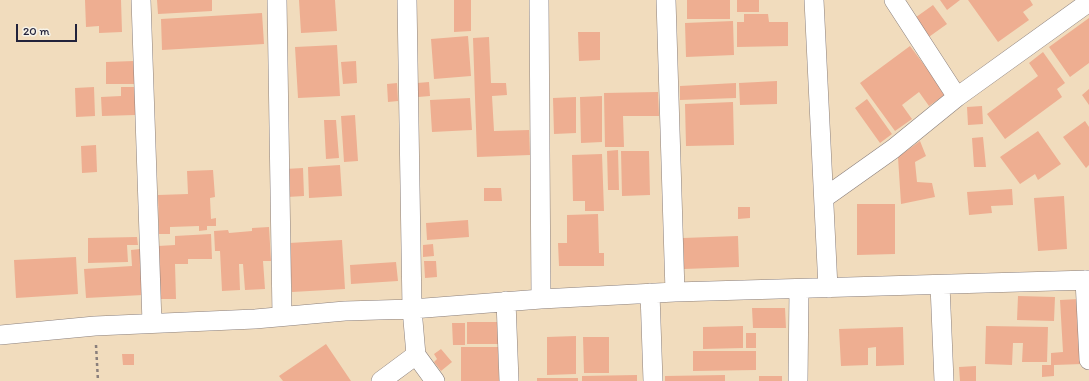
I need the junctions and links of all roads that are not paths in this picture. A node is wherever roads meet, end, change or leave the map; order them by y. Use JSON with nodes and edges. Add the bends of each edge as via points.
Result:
{"nodes":[{"id":1,"x":142,"y":0,"type":"edge"},
{"id":2,"x":277,"y":0,"type":"edge"},
{"id":3,"x":407,"y":0,"type":"edge"},
{"id":4,"x":539,"y":0,"type":"edge"},
{"id":5,"x":666,"y":0,"type":"edge"},
{"id":6,"x":814,"y":0,"type":"edge"},
{"id":7,"x":894,"y":0,"type":"edge"},
{"id":8,"x":1078,"y":5,"type":"edge"},
{"id":9,"x":957,"y":97,"type":"junction"},
{"id":10,"x":824,"y":198,"type":"junction"},
{"id":11,"x":1087,"y":280,"type":"edge"},
{"id":12,"x":940,"y":285,"type":"junction"},
{"id":13,"x":828,"y":288,"type":"junction"},
{"id":14,"x":799,"y":289,"type":"junction"},
{"id":15,"x":675,"y":292,"type":"junction"},
{"id":16,"x":650,"y":294,"type":"junction"},
{"id":17,"x":541,"y":299,"type":"junction"},
{"id":18,"x":506,"y":300,"type":"junction"},
{"id":19,"x":412,"y":309,"type":"junction"},
{"id":20,"x":282,"y":316,"type":"junction"},
{"id":21,"x":152,"y":323,"type":"junction"},
{"id":22,"x":0,"y":335,"type":"edge"},
{"id":23,"x":416,"y":355,"type":"junction"},
{"id":24,"x":1089,"y":360,"type":"edge"},
{"id":25,"x":381,"y":381,"type":"edge"},
{"id":26,"x":435,"y":381,"type":"edge"},
{"id":27,"x":509,"y":381,"type":"edge"},
{"id":28,"x":653,"y":381,"type":"edge"},
{"id":29,"x":798,"y":381,"type":"edge"},
{"id":30,"x":944,"y":381,"type":"edge"}],
"edges":[{"from":1,"to":21,"type":"street"},
{"from":2,"to":20,"type":"street"},
{"from":3,"to":19,"type":"street"},
{"from":4,"to":17,"type":"street"},
{"from":5,"to":15,"type":"street"},
{"from":6,"to":10,"type":"street"},
{"from":7,"to":9,"type":"street"},
{"from":8,"to":9,"type":"street"},
{"from":9,"to":10,"type":"street","via":[[893,149]]},
{"from":10,"to":13,"type":"street"},
{"from":11,"to":12,"type":"street"},
{"from":11,"to":24,"type":"street"},
{"from":12,"to":13,"type":"street"},
{"from":12,"to":30,"type":"street"},
{"from":13,"to":14,"type":"street"},
{"from":14,"to":15,"type":"street"},
{"from":14,"to":29,"type":"street"},
{"from":15,"to":16,"type":"street"},
{"from":16,"to":17,"type":"street"},
{"from":16,"to":28,"type":"street"},
{"from":17,"to":18,"type":"street"},
{"from":18,"to":19,"type":"street"},
{"from":18,"to":27,"type":"street"},
{"from":19,"to":20,"type":"street"},
{"from":19,"to":23,"type":"street"},
{"from":20,"to":21,"type":"street"},
{"from":21,"to":22,"type":"street"},
{"from":23,"to":25,"type":"street"},
{"from":23,"to":26,"type":"street"}]}
